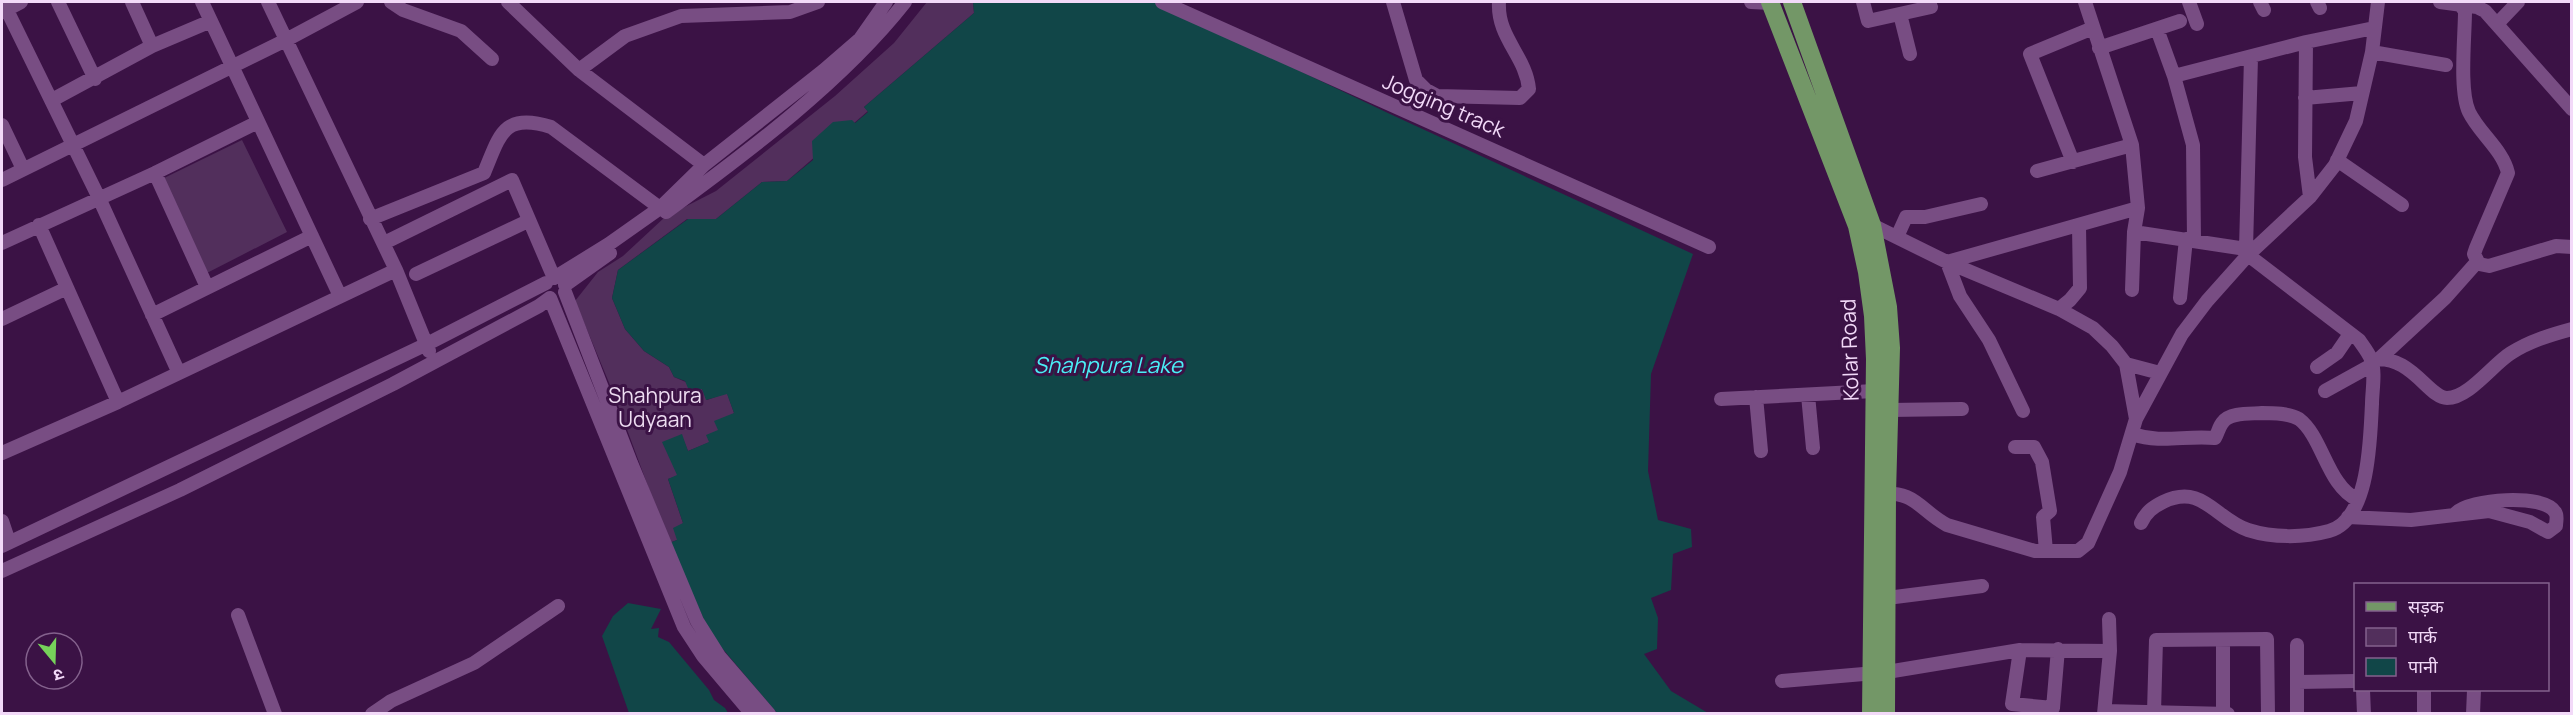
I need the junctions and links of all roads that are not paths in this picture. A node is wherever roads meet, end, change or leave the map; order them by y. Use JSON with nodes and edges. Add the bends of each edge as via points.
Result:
{"nodes":[{"id":1,"x":21,"y":2,"type":"edge"},
{"id":2,"x":58,"y":2,"type":"edge"},
{"id":3,"x":132,"y":2,"type":"edge"},
{"id":4,"x":202,"y":2,"type":"edge"},
{"id":5,"x":268,"y":2,"type":"edge"},
{"id":6,"x":357,"y":2,"type":"edge"},
{"id":7,"x":391,"y":2,"type":"edge"},
{"id":8,"x":508,"y":2,"type":"edge"},
{"id":9,"x":818,"y":2,"type":"edge"},
{"id":10,"x":886,"y":2,"type":"edge"},
{"id":11,"x":905,"y":2,"type":"edge"},
{"id":12,"x":1162,"y":2,"type":"edge"},
{"id":13,"x":1393,"y":2,"type":"edge"},
{"id":14,"x":1499,"y":2,"type":"edge"},
{"id":15,"x":1751,"y":2,"type":"edge"},
{"id":16,"x":1770,"y":2,"type":"edge"},
{"id":17,"x":1793,"y":2,"type":"edge"},
{"id":18,"x":1863,"y":2,"type":"edge"},
{"id":19,"x":2085,"y":2,"type":"edge"},
{"id":20,"x":2189,"y":2,"type":"edge"},
{"id":21,"x":2378,"y":2,"type":"edge"},
{"id":22,"x":2440,"y":2,"type":"edge"},
{"id":23,"x":2518,"y":2,"type":"edge"},
{"id":24,"x":2484,"y":5,"type":"edge"},
{"id":25,"x":2461,"y":6,"type":"junction"},
{"id":26,"x":1931,"y":7,"type":"dead end"},
{"id":27,"x":4,"y":8,"type":"edge"},
{"id":28,"x":1900,"y":14,"type":"junction"},
{"id":29,"x":212,"y":21,"type":"junction"},
{"id":30,"x":2180,"y":21,"type":"dead end"},
{"id":31,"x":2498,"y":23,"type":"junction"},
{"id":32,"x":2197,"y":24,"type":"dead end"},
{"id":33,"x":2093,"y":28,"type":"junction"},
{"id":34,"x":2157,"y":28,"type":"junction"},
{"id":35,"x":2374,"y":28,"type":"junction"},
{"id":36,"x":286,"y":40,"type":"junction"},
{"id":37,"x":2306,"y":42,"type":"junction"},
{"id":38,"x":152,"y":46,"type":"junction"},
{"id":39,"x":2099,"y":48,"type":"junction"},
{"id":40,"x":1799,"y":51,"type":"junction"},
{"id":41,"x":2372,"y":52,"type":"junction"},
{"id":42,"x":1910,"y":54,"type":"dead end"},
{"id":43,"x":2251,"y":57,"type":"junction"},
{"id":44,"x":492,"y":59,"type":"dead end"},
{"id":45,"x":2446,"y":65,"type":"dead end"},
{"id":46,"x":233,"y":66,"type":"junction"},
{"id":47,"x":579,"y":70,"type":"junction"},
{"id":48,"x":2174,"y":76,"type":"junction"},
{"id":49,"x":95,"y":79,"type":"junction"},
{"id":50,"x":2362,"y":93,"type":"junction"},
{"id":51,"x":2305,"y":98,"type":"junction"},
{"id":52,"x":52,"y":100,"type":"junction"},
{"id":53,"x":2571,"y":109,"type":"edge"},
{"id":54,"x":258,"y":122,"type":"junction"},
{"id":55,"x":2,"y":126,"type":"edge"},
{"id":56,"x":74,"y":145,"type":"junction"},
{"id":57,"x":2132,"y":145,"type":"junction"},
{"id":58,"x":2337,"y":160,"type":"junction"},
{"id":59,"x":2073,"y":162,"type":"junction"},
{"id":60,"x":704,"y":165,"type":"junction"},
{"id":61,"x":23,"y":169,"type":"junction"},
{"id":62,"x":2037,"y":171,"type":"dead end"},
{"id":63,"x":155,"y":173,"type":"junction"},
{"id":64,"x":2,"y":180,"type":"edge"},
{"id":65,"x":2310,"y":197,"type":"junction"},
{"id":66,"x":99,"y":198,"type":"junction"},
{"id":67,"x":1981,"y":204,"type":"dead end"},
{"id":68,"x":2402,"y":205,"type":"dead end"},
{"id":69,"x":660,"y":208,"type":"junction"},
{"id":70,"x":2138,"y":208,"type":"junction"},
{"id":71,"x":370,"y":219,"type":"junction"},
{"id":72,"x":528,"y":221,"type":"junction"},
{"id":73,"x":39,"y":225,"type":"junction"},
{"id":74,"x":1872,"y":225,"type":"junction"},
{"id":75,"x":2079,"y":226,"type":"junction"},
{"id":76,"x":2134,"y":232,"type":"junction"},
{"id":77,"x":312,"y":236,"type":"junction"},
{"id":78,"x":1897,"y":237,"type":"junction"},
{"id":79,"x":2190,"y":240,"type":"junction"},
{"id":80,"x":2,"y":243,"type":"edge"},
{"id":81,"x":384,"y":243,"type":"junction"},
{"id":82,"x":1709,"y":247,"type":"dead end"},
{"id":83,"x":2571,"y":247,"type":"edge"},
{"id":84,"x":2247,"y":252,"type":"junction"},
{"id":85,"x":1947,"y":262,"type":"junction"},
{"id":86,"x":2477,"y":262,"type":"junction"},
{"id":87,"x":396,"y":270,"type":"junction"},
{"id":88,"x":416,"y":274,"type":"dead end"},
{"id":89,"x":558,"y":285,"type":"junction"},
{"id":90,"x":207,"y":287,"type":"junction"},
{"id":91,"x":67,"y":288,"type":"junction"},
{"id":92,"x":2132,"y":290,"type":"dead end"},
{"id":93,"x":340,"y":296,"type":"junction"},
{"id":94,"x":550,"y":298,"type":"junction"},
{"id":95,"x":2180,"y":298,"type":"dead end"},
{"id":96,"x":2059,"y":309,"type":"junction"},
{"id":97,"x":152,"y":315,"type":"junction"},
{"id":98,"x":2,"y":319,"type":"edge"},
{"id":99,"x":2571,"y":330,"type":"edge"},
{"id":100,"x":2350,"y":334,"type":"junction"},
{"id":101,"x":427,"y":344,"type":"junction"},
{"id":102,"x":2374,"y":361,"type":"junction"},
{"id":103,"x":434,"y":362,"type":"junction"},
{"id":104,"x":2126,"y":364,"type":"junction"},
{"id":105,"x":2317,"y":367,"type":"dead end"},
{"id":106,"x":178,"y":372,"type":"junction"},
{"id":107,"x":2160,"y":373,"type":"junction"},
{"id":108,"x":1874,"y":391,"type":"junction"},
{"id":109,"x":2325,"y":391,"type":"dead end"},
{"id":110,"x":1808,"y":394,"type":"junction"},
{"id":111,"x":1755,"y":398,"type":"junction"},
{"id":112,"x":1721,"y":399,"type":"dead end"},
{"id":113,"x":118,"y":402,"type":"junction"},
{"id":114,"x":1962,"y":409,"type":"dead end"},
{"id":115,"x":1889,"y":410,"type":"junction"},
{"id":116,"x":2024,"y":411,"type":"dead end"},
{"id":117,"x":2136,"y":419,"type":"junction"},
{"id":118,"x":2132,"y":434,"type":"junction"},
{"id":119,"x":2015,"y":447,"type":"dead end"},
{"id":120,"x":1813,"y":448,"type":"dead end"},
{"id":121,"x":1761,"y":451,"type":"dead end"},
{"id":122,"x":2,"y":453,"type":"edge"},
{"id":123,"x":1880,"y":494,"type":"junction"},
{"id":124,"x":2358,"y":500,"type":"junction"},
{"id":125,"x":2456,"y":513,"type":"junction"},
{"id":126,"x":2348,"y":517,"type":"junction"},
{"id":127,"x":2,"y":521,"type":"edge"},
{"id":128,"x":2141,"y":523,"type":"dead end"},
{"id":129,"x":5,"y":544,"type":"edge"},
{"id":130,"x":2046,"y":551,"type":"junction"},
{"id":131,"x":2,"y":571,"type":"edge"},
{"id":132,"x":1982,"y":586,"type":"dead end"},
{"id":133,"x":1887,"y":598,"type":"junction"},
{"id":134,"x":558,"y":606,"type":"dead end"},
{"id":135,"x":238,"y":615,"type":"dead end"},
{"id":136,"x":2109,"y":619,"type":"dead end"},
{"id":137,"x":2223,"y":640,"type":"junction"},
{"id":138,"x":2297,"y":645,"type":"dead end"},
{"id":139,"x":2058,"y":649,"type":"junction"},
{"id":140,"x":2020,"y":650,"type":"junction"},
{"id":141,"x":2110,"y":651,"type":"junction"},
{"id":142,"x":1880,"y":672,"type":"junction"},
{"id":143,"x":1782,"y":681,"type":"dead end"},
{"id":144,"x":2354,"y":681,"type":"edge"},
{"id":145,"x":2298,"y":682,"type":"junction"},
{"id":146,"x":2363,"y":691,"type":"edge"},
{"id":147,"x":2424,"y":691,"type":"edge"},
{"id":148,"x":2474,"y":691,"type":"edge"},
{"id":149,"x":2105,"y":712,"type":"edge"},
{"id":150,"x":2154,"y":712,"type":"junction"},
{"id":151,"x":2201,"y":713,"type":"edge"},
{"id":152,"x":2223,"y":713,"type":"edge"},
{"id":153,"x":275,"y":714,"type":"edge"},
{"id":154,"x":372,"y":714,"type":"edge"},
{"id":155,"x":752,"y":714,"type":"edge"},
{"id":156,"x":769,"y":714,"type":"edge"},
{"id":157,"x":1871,"y":714,"type":"edge"},
{"id":158,"x":1886,"y":714,"type":"edge"},
{"id":159,"x":2228,"y":714,"type":"edge"},
{"id":160,"x":2268,"y":714,"type":"edge"},
{"id":161,"x":2297,"y":714,"type":"edge"},
{"id":162,"x":2364,"y":714,"type":"edge"},
{"id":163,"x":2424,"y":714,"type":"edge"},
{"id":164,"x":2473,"y":714,"type":"edge"}],
"edges":[{"from":1,"to":27,"type":"street"},
{"from":2,"to":49,"type":"street"},
{"from":3,"to":38,"type":"street"},
{"from":4,"to":29,"type":"street"},
{"from":5,"to":36,"type":"street"},
{"from":6,"to":36,"type":"street"},
{"from":7,"to":44,"type":"street","via":[[402,10],[461,31]]},
{"from":8,"to":47,"type":"street"},
{"from":9,"to":47,"type":"street","via":[[790,12],[681,16],[625,36]]},
{"from":10,"to":60,"type":"street","via":[[860,39]]},
{"from":11,"to":89,"type":"street","via":[[857,57],[795,111],[707,182]]},
{"from":12,"to":82,"type":"street","name":"Jogging track"},
{"from":13,"to":14,"type":"street","via":[[1416,80],[1426,90],[1437,96],[1520,98],[1529,89],[1528,78],[1498,17]]},
{"from":15,"to":16,"type":"street"},
{"from":16,"to":40,"type":"main road","name":"Kolar Road"},
{"from":17,"to":40,"type":"main road","name":"Kolar Road"},
{"from":18,"to":28,"type":"street","via":[[1867,21]]},
{"from":19,"to":33,"type":"street"},
{"from":20,"to":32,"type":"street"},
{"from":21,"to":35,"type":"street"},
{"from":22,"to":25,"type":"street"},
{"from":23,"to":31,"type":"street"},
{"from":24,"to":25,"type":"street"},
{"from":24,"to":31,"type":"street"},
{"from":25,"to":86,"type":"street","via":[[2465,11],[2464,99],[2508,174],[2476,248]]},
{"from":26,"to":28,"type":"street"},
{"from":27,"to":52,"type":"street"},
{"from":28,"to":42,"type":"street"},
{"from":29,"to":38,"type":"street"},
{"from":29,"to":46,"type":"street"},
{"from":30,"to":34,"type":"street"},
{"from":31,"to":53,"type":"street"},
{"from":33,"to":39,"type":"street"},
{"from":33,"to":59,"type":"street","via":[[2030,54]]},
{"from":34,"to":39,"type":"street"},
{"from":34,"to":48,"type":"street"},
{"from":35,"to":37,"type":"street"},
{"from":35,"to":41,"type":"street"},
{"from":36,"to":46,"type":"street"},
{"from":36,"to":71,"type":"street"},
{"from":37,"to":43,"type":"street"},
{"from":37,"to":51,"type":"street"},
{"from":38,"to":49,"type":"street"},
{"from":39,"to":57,"type":"street"},
{"from":40,"to":74,"type":"main road","name":"Kolar Road"},
{"from":40,"to":108,"type":"main road","name":"Kolar Road","via":[[1857,226],[1873,316]]},
{"from":41,"to":45,"type":"street"},
{"from":41,"to":50,"type":"street"},
{"from":43,"to":48,"type":"street"},
{"from":43,"to":84,"type":"street"},
{"from":46,"to":54,"type":"street"},
{"from":46,"to":56,"type":"street"},
{"from":47,"to":60,"type":"street"},
{"from":48,"to":79,"type":"street","via":[[2193,145]]},
{"from":49,"to":52,"type":"street"},
{"from":50,"to":51,"type":"street"},
{"from":50,"to":58,"type":"street","via":[[2356,121]]},
{"from":51,"to":65,"type":"street"},
{"from":52,"to":56,"type":"street"},
{"from":54,"to":63,"type":"street"},
{"from":54,"to":77,"type":"street"},
{"from":55,"to":61,"type":"street"},
{"from":56,"to":61,"type":"street"},
{"from":56,"to":66,"type":"street"},
{"from":57,"to":59,"type":"street"},
{"from":57,"to":70,"type":"street"},
{"from":58,"to":65,"type":"street"},
{"from":58,"to":68,"type":"street"},
{"from":59,"to":62,"type":"street"},
{"from":60,"to":69,"type":"street"},
{"from":61,"to":64,"type":"street"},
{"from":63,"to":66,"type":"street"},
{"from":63,"to":90,"type":"street"},
{"from":65,"to":84,"type":"street"},
{"from":66,"to":73,"type":"street"},
{"from":66,"to":97,"type":"street"},
{"from":67,"to":78,"type":"street","via":[[1905,218]]},
{"from":69,"to":71,"type":"street","via":[[551,128],[530,121],[514,124],[500,134],[484,173]]},
{"from":69,"to":89,"type":"street"},
{"from":70,"to":75,"type":"street"},
{"from":70,"to":76,"type":"street"},
{"from":71,"to":81,"type":"street"},
{"from":72,"to":81,"type":"street","via":[[512,180]]},
{"from":72,"to":88,"type":"street"},
{"from":72,"to":89,"type":"street"},
{"from":73,"to":80,"type":"street"},
{"from":73,"to":91,"type":"street"},
{"from":74,"to":78,"type":"street"},
{"from":74,"to":115,"type":"main road","name":"Kolar Road","via":[[1890,323]]},
{"from":75,"to":85,"type":"street"},
{"from":75,"to":96,"type":"street","via":[[2080,288]]},
{"from":76,"to":79,"type":"street"},
{"from":76,"to":92,"type":"street"},
{"from":77,"to":90,"type":"street"},
{"from":77,"to":93,"type":"street"},
{"from":78,"to":85,"type":"street"},
{"from":79,"to":84,"type":"street"},
{"from":79,"to":95,"type":"street"},
{"from":81,"to":87,"type":"street"},
{"from":83,"to":86,"type":"street","via":[[2556,246],[2489,266]]},
{"from":84,"to":100,"type":"street"},
{"from":84,"to":107,"type":"street","via":[[2182,334]]},
{"from":85,"to":96,"type":"street"},
{"from":85,"to":116,"type":"street","via":[[1960,296],[1989,340]]},
{"from":86,"to":102,"type":"street","via":[[2445,298]]},
{"from":87,"to":93,"type":"street"},
{"from":87,"to":101,"type":"street"},
{"from":89,"to":94,"type":"street","via":[[557,299]]},
{"from":89,"to":101,"type":"street"},
{"from":89,"to":156,"type":"street","via":[[697,621],[719,656]]},
{"from":90,"to":97,"type":"street"},
{"from":91,"to":98,"type":"street"},
{"from":91,"to":113,"type":"street"},
{"from":93,"to":106,"type":"street"},
{"from":94,"to":103,"type":"street"},
{"from":94,"to":155,"type":"street","via":[[684,627]]},
{"from":96,"to":104,"type":"street","via":[[2093,328]]},
{"from":97,"to":106,"type":"street"},
{"from":99,"to":102,"type":"street","via":[[2519,348],[2468,389],[2451,397],[2440,396],[2395,362]]},
{"from":100,"to":102,"type":"street"},
{"from":100,"to":105,"type":"street","via":[[2337,353]]},
{"from":101,"to":103,"type":"street"},
{"from":101,"to":129,"type":"street"},
{"from":102,"to":109,"type":"street"},
{"from":102,"to":124,"type":"street","via":[[2370,446]]},
{"from":103,"to":131,"type":"street","via":[[180,490]]},
{"from":104,"to":107,"type":"street"},
{"from":104,"to":117,"type":"street"},
{"from":106,"to":113,"type":"street"},
{"from":107,"to":117,"type":"street"},
{"from":108,"to":110,"type":"street"},
{"from":108,"to":123,"type":"main road","name":"Kolar Road"},
{"from":110,"to":111,"type":"street"},
{"from":110,"to":120,"type":"street"},
{"from":111,"to":112,"type":"street"},
{"from":111,"to":121,"type":"street"},
{"from":113,"to":122,"type":"street"},
{"from":114,"to":115,"type":"street"},
{"from":115,"to":123,"type":"main road","name":"Kolar Road"},
{"from":117,"to":118,"type":"street"},
{"from":118,"to":124,"type":"street","via":[[2156,440],[2215,438],[2224,420],[2233,416],[2290,416],[2299,419],[2308,430],[2342,488]]},
{"from":118,"to":130,"type":"street","via":[[2120,472],[2088,543],[2078,551]]},
{"from":119,"to":130,"type":"street","via":[[2034,447],[2041,456],[2050,511],[2043,517]]},
{"from":123,"to":130,"type":"street","via":[[1913,499],[1938,520],[1957,529],[2035,552]]},
{"from":123,"to":133,"type":"main road","name":"Kolar Road"},
{"from":123,"to":142,"type":"main road","name":"Kolar Road"},
{"from":124,"to":126,"type":"street"},
{"from":125,"to":125,"type":"street","via":[[2497,512],[2548,532],[2556,526],[2557,516],[2552,508],[2537,501],[2472,504]]},
{"from":125,"to":126,"type":"street","via":[[2411,520]]},
{"from":126,"to":128,"type":"street","via":[[2330,531],[2268,535],[2234,524],[2188,495],[2158,505],[2146,513]]},
{"from":127,"to":129,"type":"street"},
{"from":132,"to":133,"type":"street"},
{"from":133,"to":142,"type":"main road","name":"Kolar Road"},
{"from":134,"to":154,"type":"street","via":[[474,663],[391,701]]},
{"from":135,"to":153,"type":"street"},
{"from":136,"to":141,"type":"street"},
{"from":137,"to":150,"type":"street","via":[[2156,640]]},
{"from":137,"to":152,"type":"street"},
{"from":137,"to":160,"type":"street","via":[[2268,640]]},
{"from":138,"to":145,"type":"street"},
{"from":139,"to":140,"type":"street"},
{"from":139,"to":140,"type":"street","via":[[2053,708],[2012,704]]},
{"from":139,"to":141,"type":"street"},
{"from":140,"to":142,"type":"street"},
{"from":141,"to":149,"type":"street"},
{"from":142,"to":143,"type":"street"},
{"from":142,"to":157,"type":"main road","name":"Kolar Road"},
{"from":142,"to":158,"type":"main road","name":"Kolar Road"},
{"from":144,"to":145,"type":"street"},
{"from":145,"to":161,"type":"street"},
{"from":146,"to":162,"type":"street"},
{"from":147,"to":163,"type":"street"},
{"from":148,"to":164,"type":"street"},
{"from":149,"to":150,"type":"street"},
{"from":150,"to":151,"type":"street"},
{"from":151,"to":152,"type":"street"},
{"from":152,"to":159,"type":"street"}]}
